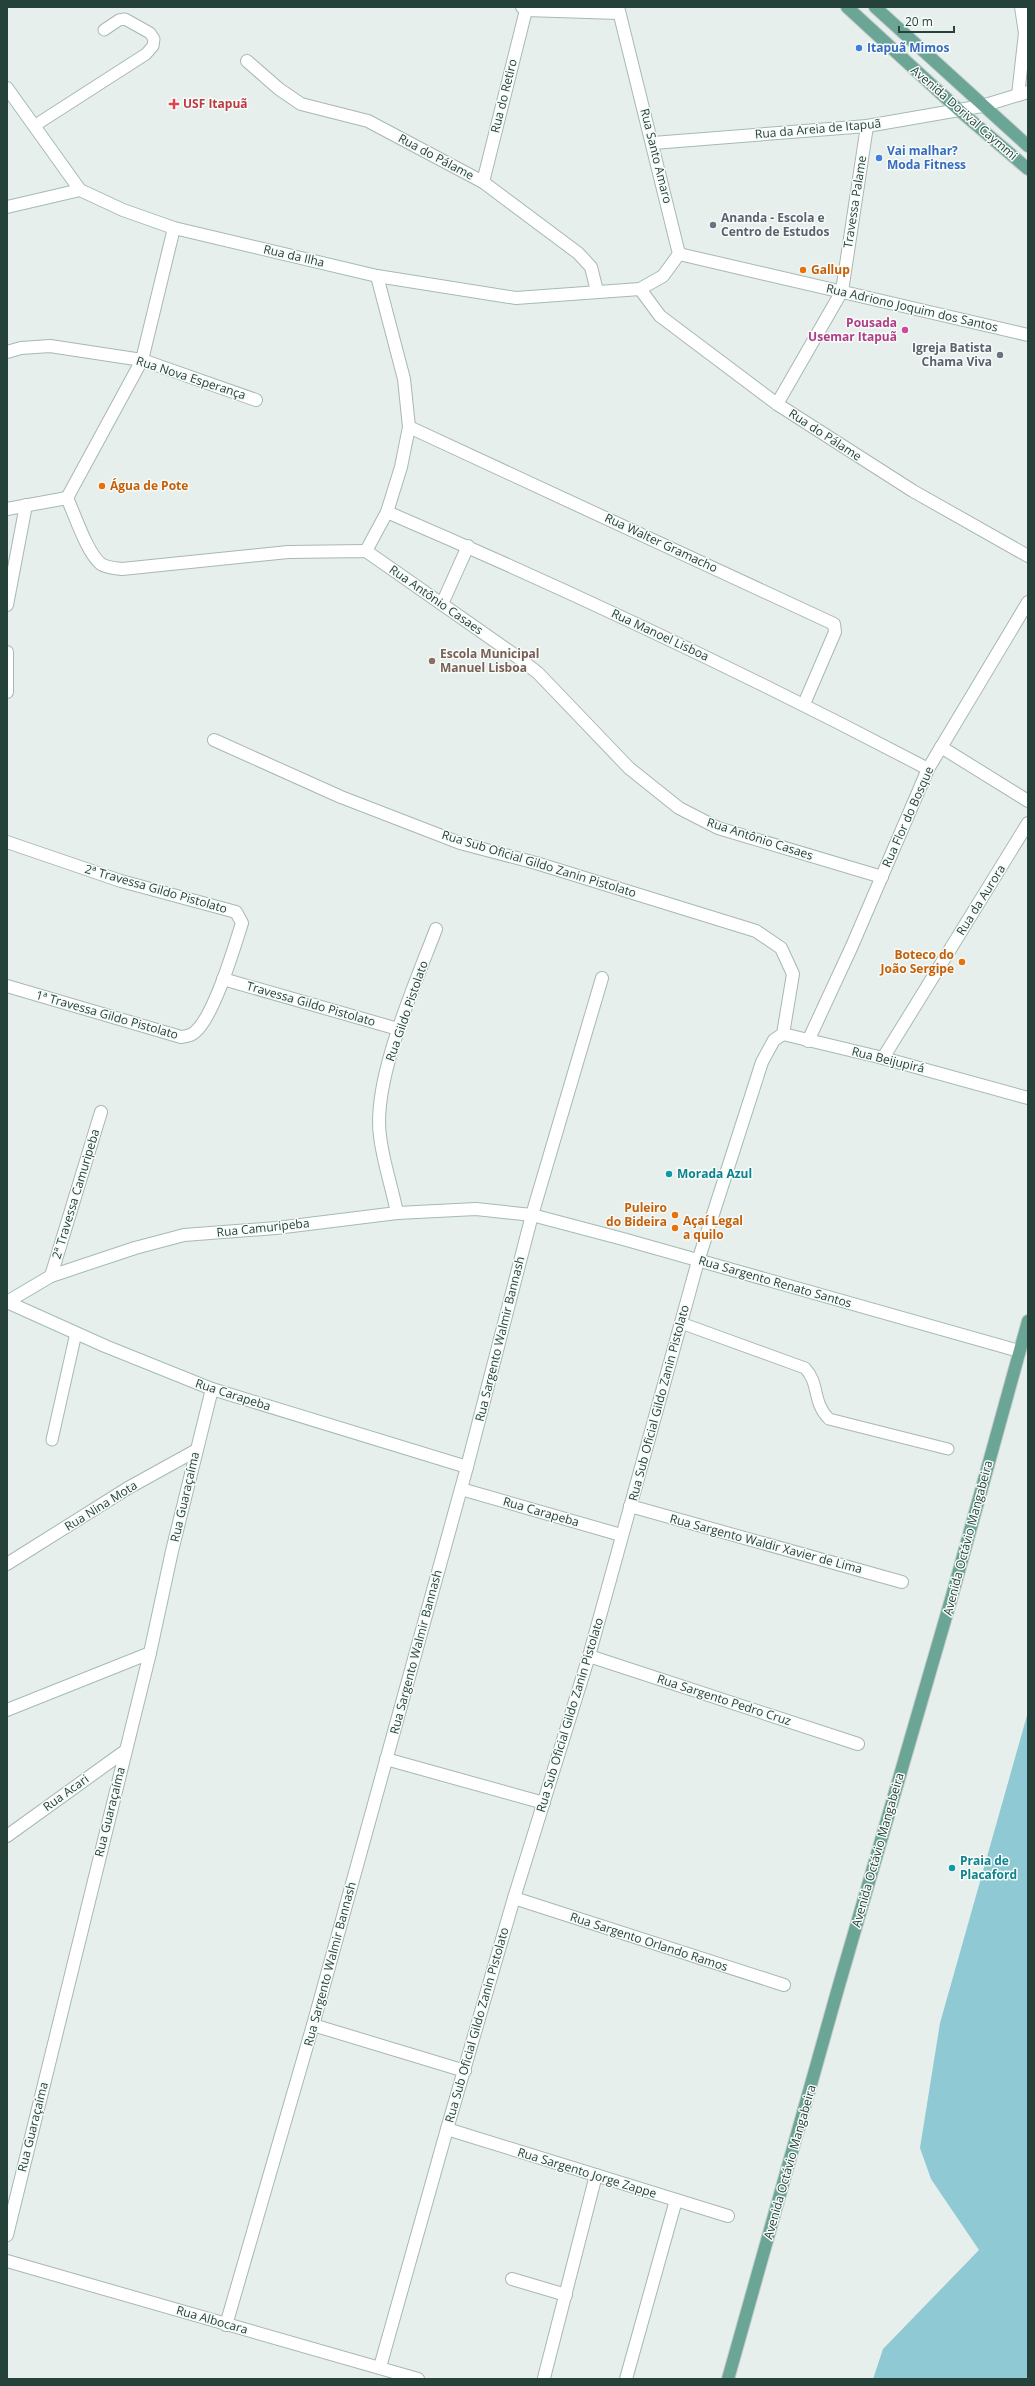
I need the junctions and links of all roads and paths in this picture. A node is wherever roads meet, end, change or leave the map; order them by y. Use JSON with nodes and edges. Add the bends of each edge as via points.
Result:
{"nodes":[{"id":1,"x":847,"y":7,"type":"edge"},
{"id":2,"x":875,"y":7,"type":"edge"},
{"id":3,"x":1021,"y":7,"type":"edge"},
{"id":4,"x":524,"y":9,"type":"edge"},
{"id":5,"x":618,"y":10,"type":"edge"},
{"id":6,"x":104,"y":30,"type":"dead end"},
{"id":7,"x":247,"y":61,"type":"dead end"},
{"id":8,"x":7,"y":88,"type":"edge"},
{"id":9,"x":1023,"y":93,"type":"edge"},
{"id":10,"x":982,"y":106,"type":"junction"},
{"id":11,"x":960,"y":111,"type":"junction"},
{"id":12,"x":34,"y":126,"type":"junction"},
{"id":13,"x":867,"y":126,"type":"junction"},
{"id":14,"x":653,"y":144,"type":"junction"},
{"id":15,"x":1028,"y":146,"type":"edge"},
{"id":16,"x":1028,"y":169,"type":"edge"},
{"id":17,"x":483,"y":182,"type":"junction"},
{"id":18,"x":80,"y":190,"type":"junction"},
{"id":19,"x":7,"y":207,"type":"edge"},
{"id":20,"x":174,"y":228,"type":"junction"},
{"id":21,"x":679,"y":254,"type":"junction"},
{"id":22,"x":377,"y":276,"type":"junction"},
{"id":23,"x":640,"y":289,"type":"junction"},
{"id":24,"x":597,"y":291,"type":"junction"},
{"id":25,"x":842,"y":291,"type":"junction"},
{"id":26,"x":1028,"y":335,"type":"edge"},
{"id":27,"x":7,"y":352,"type":"edge"},
{"id":28,"x":142,"y":360,"type":"junction"},
{"id":29,"x":256,"y":400,"type":"dead end"},
{"id":30,"x":777,"y":404,"type":"junction"},
{"id":31,"x":409,"y":427,"type":"junction"},
{"id":32,"x":67,"y":498,"type":"junction"},
{"id":33,"x":26,"y":505,"type":"junction"},
{"id":34,"x":7,"y":509,"type":"edge"},
{"id":35,"x":387,"y":512,"type":"junction"},
{"id":36,"x":468,"y":546,"type":"junction"},
{"id":37,"x":366,"y":551,"type":"junction"},
{"id":38,"x":1028,"y":556,"type":"edge"},
{"id":39,"x":1028,"y":602,"type":"edge"},
{"id":40,"x":442,"y":604,"type":"junction"},
{"id":41,"x":7,"y":605,"type":"edge"},
{"id":42,"x":7,"y":652,"type":"edge"},
{"id":43,"x":7,"y":692,"type":"edge"},
{"id":44,"x":804,"y":704,"type":"junction"},
{"id":45,"x":214,"y":740,"type":"dead end"},
{"id":46,"x":941,"y":747,"type":"junction"},
{"id":47,"x":928,"y":769,"type":"junction"},
{"id":48,"x":1028,"y":801,"type":"edge"},
{"id":49,"x":1028,"y":823,"type":"edge"},
{"id":50,"x":7,"y":842,"type":"edge"},
{"id":51,"x":882,"y":877,"type":"junction"},
{"id":52,"x":436,"y":929,"type":"dead end"},
{"id":53,"x":602,"y":978,"type":"dead end"},
{"id":54,"x":223,"y":979,"type":"junction"},
{"id":55,"x":7,"y":986,"type":"edge"},
{"id":56,"x":398,"y":1029,"type":"junction"},
{"id":57,"x":783,"y":1034,"type":"junction"},
{"id":58,"x":808,"y":1042,"type":"junction"},
{"id":59,"x":883,"y":1058,"type":"junction"},
{"id":60,"x":1028,"y":1098,"type":"edge"},
{"id":61,"x":102,"y":1112,"type":"dead end"},
{"id":62,"x":397,"y":1213,"type":"junction"},
{"id":63,"x":532,"y":1215,"type":"junction"},
{"id":64,"x":698,"y":1260,"type":"junction"},
{"id":65,"x":51,"y":1276,"type":"junction"},
{"id":66,"x":7,"y":1302,"type":"edge"},
{"id":67,"x":1028,"y":1321,"type":"edge"},
{"id":68,"x":681,"y":1322,"type":"junction"},
{"id":69,"x":76,"y":1333,"type":"junction"},
{"id":70,"x":1019,"y":1351,"type":"junction"},
{"id":71,"x":212,"y":1389,"type":"junction"},
{"id":72,"x":52,"y":1440,"type":"dead end"},
{"id":73,"x":948,"y":1449,"type":"dead end"},
{"id":74,"x":196,"y":1451,"type":"junction"},
{"id":75,"x":467,"y":1467,"type":"junction"},
{"id":76,"x":461,"y":1489,"type":"junction"},
{"id":77,"x":630,"y":1506,"type":"junction"},
{"id":78,"x":621,"y":1535,"type":"junction"},
{"id":79,"x":7,"y":1564,"type":"edge"},
{"id":80,"x":902,"y":1582,"type":"dead end"},
{"id":81,"x":150,"y":1652,"type":"junction"},
{"id":82,"x":589,"y":1656,"type":"junction"},
{"id":83,"x":7,"y":1710,"type":"edge"},
{"id":84,"x":858,"y":1744,"type":"dead end"},
{"id":85,"x":125,"y":1751,"type":"junction"},
{"id":86,"x":386,"y":1759,"type":"junction"},
{"id":87,"x":544,"y":1803,"type":"junction"},
{"id":88,"x":7,"y":1836,"type":"edge"},
{"id":89,"x":514,"y":1898,"type":"junction"},
{"id":90,"x":784,"y":1985,"type":"dead end"},
{"id":91,"x":314,"y":2025,"type":"junction"},
{"id":92,"x":465,"y":2071,"type":"junction"},
{"id":93,"x":447,"y":2129,"type":"junction"},
{"id":94,"x":596,"y":2175,"type":"junction"},
{"id":95,"x":676,"y":2200,"type":"junction"},
{"id":96,"x":728,"y":2216,"type":"dead end"},
{"id":97,"x":7,"y":2235,"type":"edge"},
{"id":98,"x":7,"y":2261,"type":"edge"},
{"id":99,"x":512,"y":2279,"type":"dead end"},
{"id":100,"x":566,"y":2295,"type":"junction"},
{"id":101,"x":226,"y":2325,"type":"junction"},
{"id":102,"x":380,"y":2367,"type":"junction"},
{"id":103,"x":544,"y":2378,"type":"edge"},
{"id":104,"x":418,"y":2379,"type":"edge"},
{"id":105,"x":626,"y":2379,"type":"edge"},
{"id":106,"x":728,"y":2379,"type":"edge"}],
"edges":[{"from":1,"to":11,"type":"main road","name":"Avenida Dorival Caymmi"},
{"from":2,"to":10,"type":"main road","name":"Avenida Dorival Caymmi"},
{"from":3,"to":9,"type":"street","via":[[1025,33]]},
{"from":4,"to":5,"type":"street","name":"Rua do Retiro"},
{"from":4,"to":17,"type":"street","name":"Rua do Retiro"},
{"from":5,"to":14,"type":"street","name":"Rua Santo Amaro"},
{"from":6,"to":12,"type":"lane","via":[[125,19],[150,33],[154,39],[146,54]]},
{"from":7,"to":17,"type":"street","name":"Rua do Pálame","via":[[301,104],[368,121]]},
{"from":8,"to":12,"type":"street","name":"Rua da Ilha"},
{"from":9,"to":10,"type":"street","name":"Rua da Areia de Itapuã"},
{"from":10,"to":11,"type":"street","name":"Rua da Areia de Itapuã"},
{"from":10,"to":15,"type":"main road","name":"Avenida Dorival Caymmi"},
{"from":11,"to":13,"type":"street","name":"Rua da Areia de Itapuã"},
{"from":11,"to":16,"type":"main road","name":"Avenida Dorival Caymmi"},
{"from":12,"to":18,"type":"street","name":"Rua da Ilha"},
{"from":13,"to":14,"type":"street","name":"Rua da Areia de Itapuã"},
{"from":13,"to":25,"type":"street","name":"Travessa Palame"},
{"from":14,"to":21,"type":"street","name":"Rua Santo Amaro"},
{"from":17,"to":24,"type":"street","name":"Rua do Pálame","via":[[578,253],[591,267]]},
{"from":18,"to":19,"type":"street"},
{"from":18,"to":20,"type":"street","name":"Rua da Ilha","via":[[123,210]]},
{"from":20,"to":22,"type":"street","name":"Rua da Ilha"},
{"from":20,"to":28,"type":"street"},
{"from":21,"to":23,"type":"street","via":[[663,276]]},
{"from":21,"to":25,"type":"street","name":"Rua Adriono Joquim dos Santos"},
{"from":22,"to":24,"type":"street","name":"Rua da Ilha","via":[[516,298]]},
{"from":22,"to":31,"type":"street","via":[[404,379]]},
{"from":23,"to":24,"type":"street","name":"Rua da Ilha"},
{"from":23,"to":30,"type":"street","name":"Rua do Pálame","via":[[660,316]]},
{"from":25,"to":26,"type":"street","name":"Rua Adriono Joquim dos Santos"},
{"from":25,"to":30,"type":"street","name":"Travessa Palame"},
{"from":27,"to":28,"type":"street","name":"Rua Nova Esperança","via":[[21,348],[50,346]]},
{"from":28,"to":29,"type":"street","name":"Rua Nova Esperança"},
{"from":28,"to":32,"type":"street"},
{"from":30,"to":38,"type":"street","name":"Rua do Pálame","via":[[913,491]]},
{"from":31,"to":35,"type":"street","via":[[401,466]]},
{"from":31,"to":44,"type":"street","name":"Rua Walter Gramacho","via":[[834,624],[835,632]]},
{"from":32,"to":33,"type":"street"},
{"from":32,"to":37,"type":"street","via":[[93,554],[108,568],[122,569],[288,552]]},
{"from":33,"to":34,"type":"street"},
{"from":33,"to":41,"type":"street"},
{"from":35,"to":36,"type":"street","name":"Rua Manoel Lisboa"},
{"from":35,"to":37,"type":"street"},
{"from":36,"to":40,"type":"street"},
{"from":36,"to":44,"type":"street","name":"Rua Manoel Lisboa"},
{"from":37,"to":40,"type":"street","name":"Rua Antônio Casaes"},
{"from":39,"to":46,"type":"street","name":"Rua Flor do Bosque"},
{"from":40,"to":51,"type":"street","name":"Rua Antônio Casaes","via":[[538,673],[629,768],[679,808],[718,828]]},
{"from":42,"to":43,"type":"street"},
{"from":44,"to":47,"type":"street","name":"Rua Manoel Lisboa"},
{"from":45,"to":57,"type":"street","name":"Rua Sub Oficial Gildo Zanin Pistolato","via":[[341,797],[460,843],[536,863],[756,931],[782,948],[792,974]]},
{"from":46,"to":47,"type":"street","name":"Rua Flor do Bosque"},
{"from":46,"to":48,"type":"street"},
{"from":47,"to":51,"type":"street","name":"Rua Flor do Bosque"},
{"from":49,"to":59,"type":"street","name":"Rua da Aurora"},
{"from":50,"to":54,"type":"street","name":"2ª Travessa Gildo Pistolato","via":[[121,881],[236,912],[242,923]]},
{"from":51,"to":58,"type":"street","name":"Rua Flor do Bosque"},
{"from":52,"to":56,"type":"street","name":"Rua Gildo Pistolato"},
{"from":53,"to":63,"type":"street","name":"Rua Sargento Walmir Bannash"},
{"from":54,"to":55,"type":"street","name":"1ª Travessa Gildo Pistolato","via":[[201,1026],[189,1036],[181,1036]]},
{"from":54,"to":56,"type":"street","name":"Travessa Gildo Pistolato"},
{"from":56,"to":62,"type":"street","name":"Rua Gildo Pistolato","via":[[380,1105],[379,1135]]},
{"from":57,"to":58,"type":"street","name":"Rua Beijupirá"},
{"from":57,"to":64,"type":"street","name":"Rua Sub Oficial Gildo Zanin Pistolato","via":[[774,1040],[762,1062]]},
{"from":58,"to":59,"type":"street","name":"Rua Beijupirá"},
{"from":59,"to":60,"type":"street","name":"Rua Beijupirá"},
{"from":61,"to":65,"type":"street","name":"2ª Travessa Camuripeba"},
{"from":62,"to":63,"type":"street","name":"Rua Camuripeba","via":[[476,1209]]},
{"from":62,"to":65,"type":"street","name":"Rua Camuripeba","via":[[276,1228],[184,1235],[135,1248]]},
{"from":63,"to":64,"type":"street","name":"Rua Sargento Renato Santos"},
{"from":63,"to":75,"type":"street","name":"Rua Sargento Walmir Bannash"},
{"from":64,"to":68,"type":"street","name":"Rua Sub Oficial Gildo Zanin Pistolato"},
{"from":64,"to":70,"type":"street","name":"Rua Sargento Renato Santos"},
{"from":65,"to":66,"type":"street","name":"Rua Camuripeba"},
{"from":66,"to":69,"type":"street","name":"Rua Carapeba"},
{"from":67,"to":70,"type":"main road","name":"Avenida Octávio Mangabeira"},
{"from":68,"to":73,"type":"lane","via":[[805,1368],[813,1380],[821,1411],[829,1419]]},
{"from":68,"to":77,"type":"street","name":"Rua Sub Oficial Gildo Zanin Pistolato"},
{"from":69,"to":71,"type":"street","name":"Rua Carapeba"},
{"from":69,"to":72,"type":"lane"},
{"from":70,"to":106,"type":"main road","name":"Avenida Octávio Mangabeira","via":[[952,1596]]},
{"from":71,"to":74,"type":"street","name":"Rua Guaraçaíma"},
{"from":71,"to":75,"type":"street","name":"Rua Carapeba"},
{"from":74,"to":79,"type":"street","name":"Rua Nina Mota","via":[[128,1488]]},
{"from":74,"to":81,"type":"street","name":"Rua Guaraçaíma"},
{"from":75,"to":76,"type":"street","name":"Rua Sargento Walmir Bannash"},
{"from":76,"to":78,"type":"street","name":"Rua Carapeba"},
{"from":76,"to":86,"type":"street","name":"Rua Sargento Walmir Bannash"},
{"from":77,"to":78,"type":"street","name":"Rua Sub Oficial Gildo Zanin Pistolato"},
{"from":77,"to":80,"type":"street","name":"Rua Sargento Waldir Xavier de Lima"},
{"from":78,"to":82,"type":"street","name":"Rua Sub Oficial Gildo Zanin Pistolato"},
{"from":81,"to":83,"type":"street"},
{"from":81,"to":85,"type":"street","name":"Rua Guaraçaíma"},
{"from":82,"to":84,"type":"street","name":"Rua Sargento Pedro Cruz"},
{"from":82,"to":87,"type":"street","name":"Rua Sub Oficial Gildo Zanin Pistolato"},
{"from":85,"to":88,"type":"street","name":"Rua Acari"},
{"from":85,"to":97,"type":"street","name":"Rua Guaraçaíma"},
{"from":86,"to":87,"type":"street"},
{"from":86,"to":91,"type":"street","name":"Rua Sargento Walmir Bannash"},
{"from":87,"to":89,"type":"street","name":"Rua Sub Oficial Gildo Zanin Pistolato"},
{"from":89,"to":90,"type":"street","name":"Rua Sargento Orlando Ramos"},
{"from":89,"to":92,"type":"street","name":"Rua Sub Oficial Gildo Zanin Pistolato"},
{"from":91,"to":92,"type":"street"},
{"from":91,"to":101,"type":"street","name":"Rua Sargento Walmir Bannash"},
{"from":92,"to":93,"type":"street","name":"Rua Sub Oficial Gildo Zanin Pistolato"},
{"from":93,"to":94,"type":"street","name":"Rua Sargento Jorge Zappe"},
{"from":93,"to":102,"type":"street","name":"Rua Sub Oficial Gildo Zanin Pistolato"},
{"from":94,"to":95,"type":"street","name":"Rua Sargento Jorge Zappe"},
{"from":94,"to":100,"type":"street"},
{"from":95,"to":96,"type":"street","name":"Rua Sargento Jorge Zappe"},
{"from":95,"to":105,"type":"street"},
{"from":98,"to":101,"type":"street","name":"Rua Albocara"},
{"from":99,"to":100,"type":"street"},
{"from":100,"to":103,"type":"street"},
{"from":101,"to":102,"type":"street","name":"Rua Albocara"},
{"from":102,"to":104,"type":"street","name":"Rua Albocara"}]}
